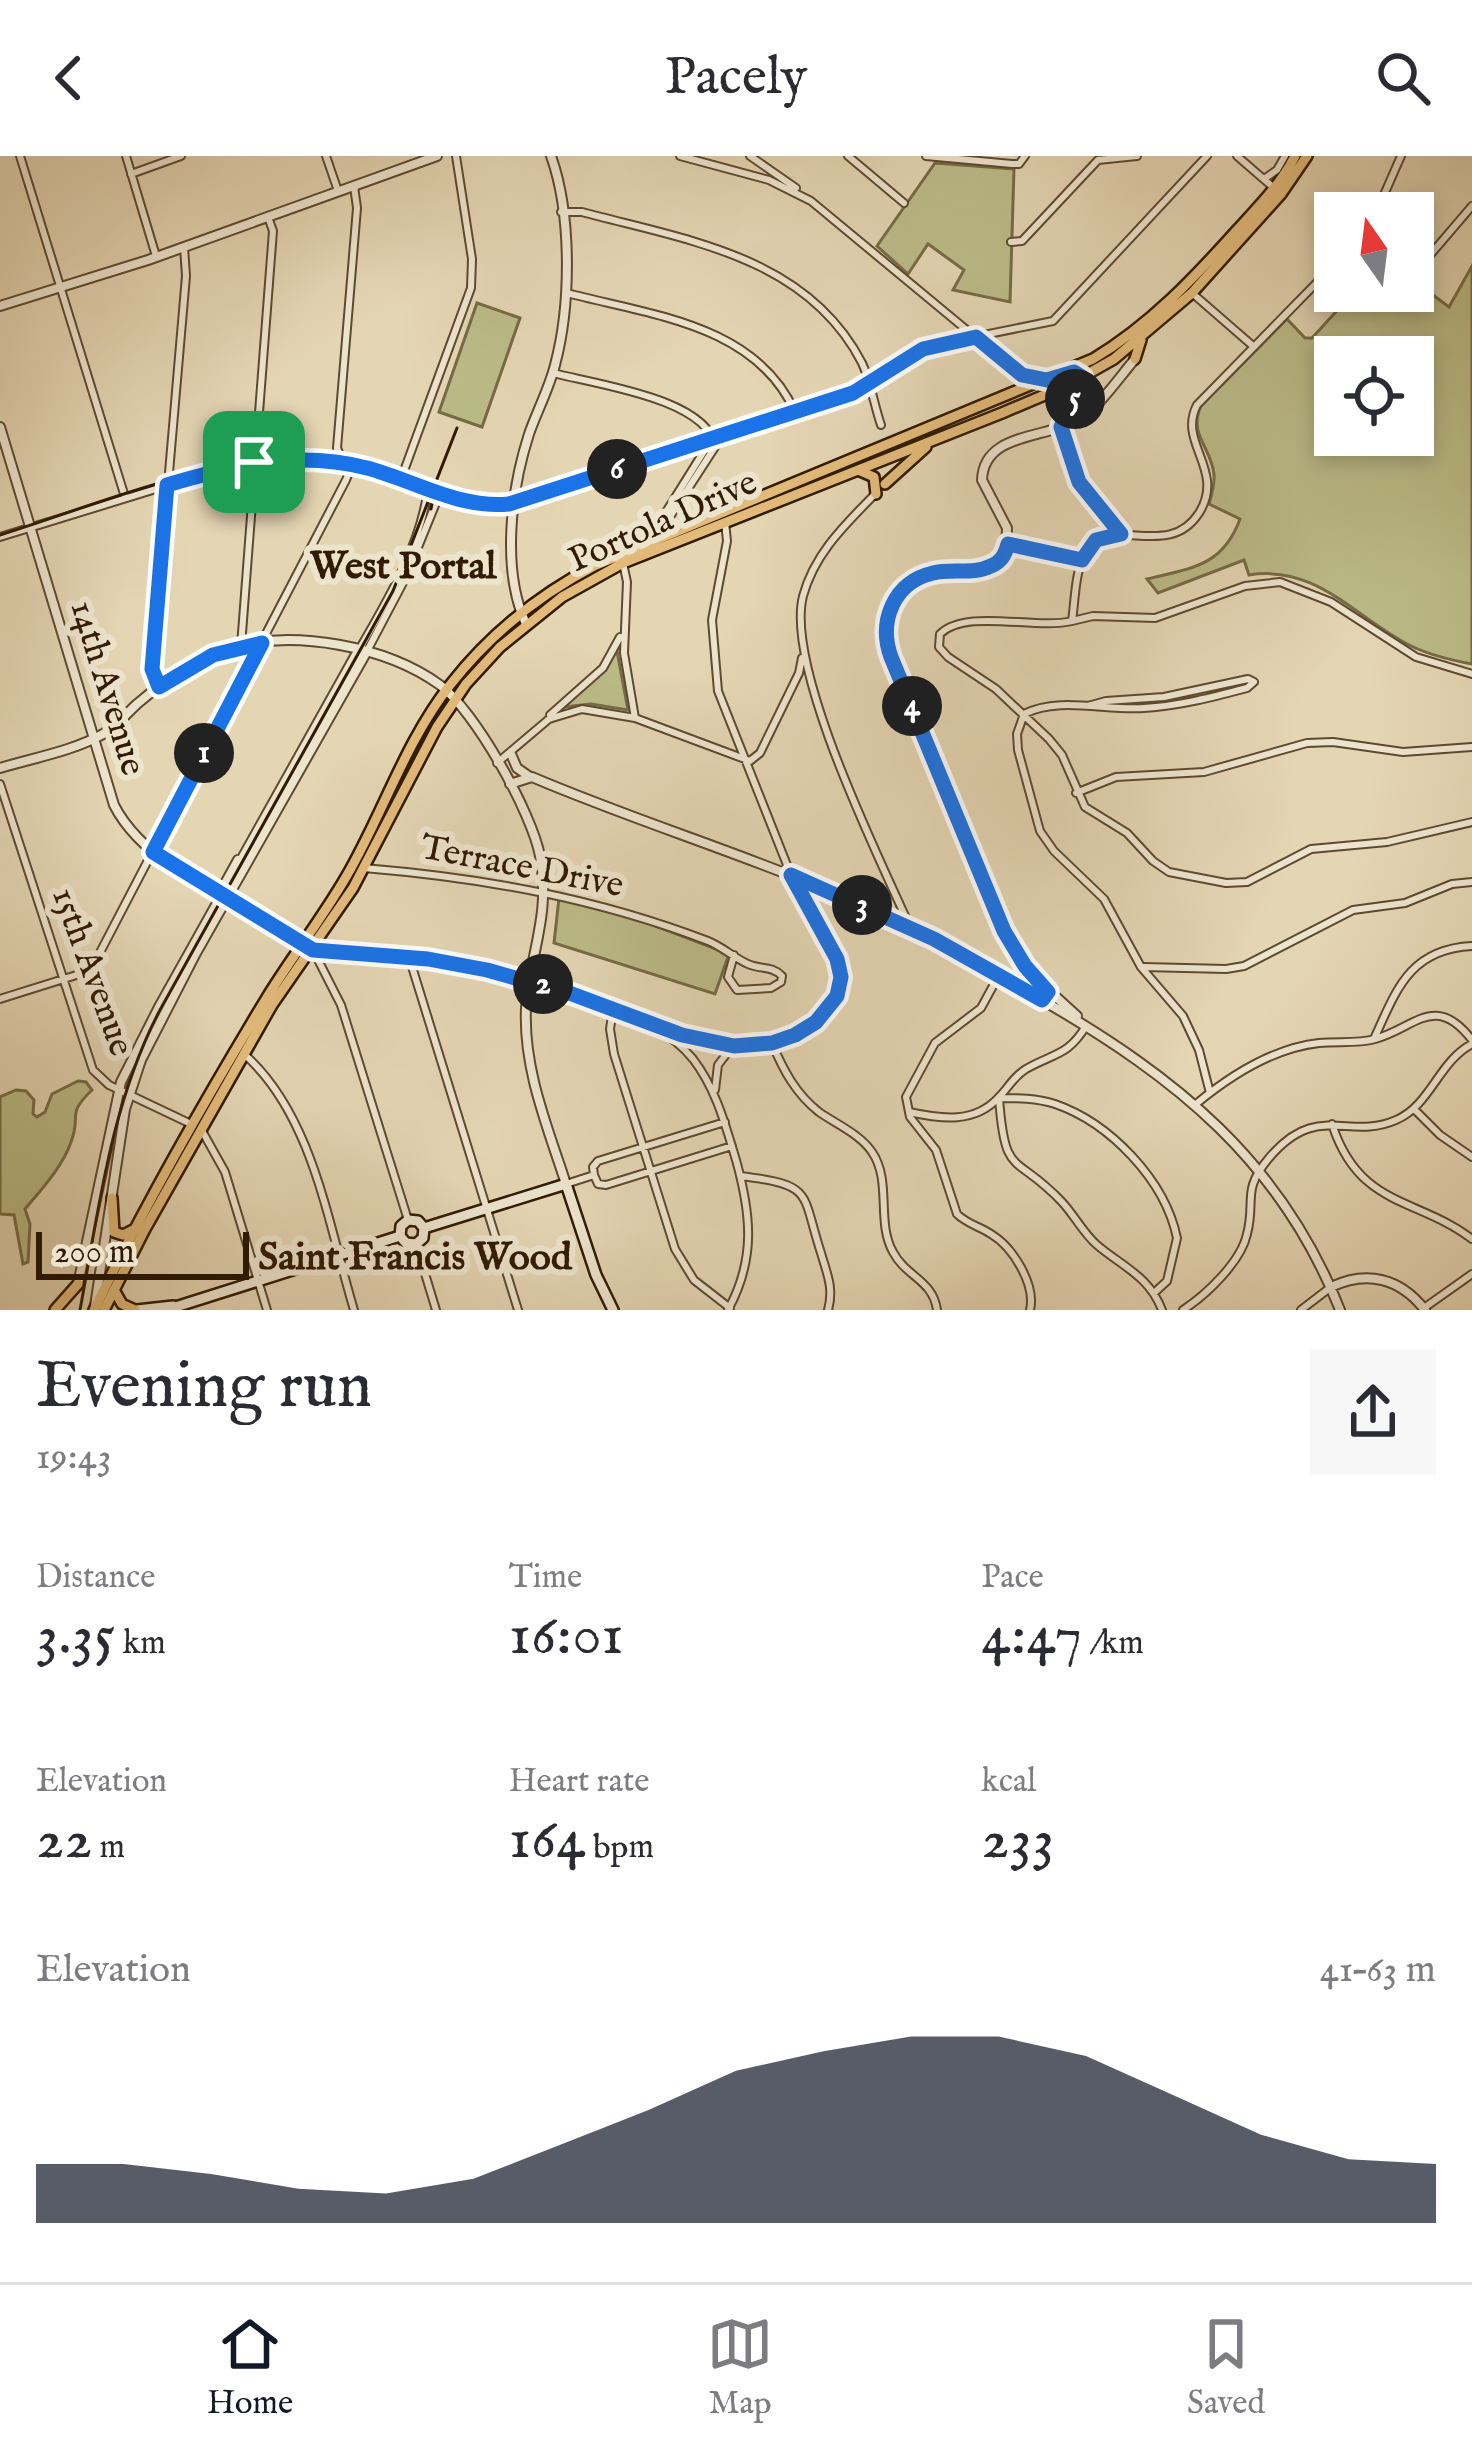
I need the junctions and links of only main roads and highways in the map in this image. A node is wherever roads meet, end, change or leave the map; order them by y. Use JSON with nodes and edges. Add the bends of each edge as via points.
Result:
{"nodes":[{"id":1,"x":1295,"y":156,"type":"edge"},
{"id":2,"x":1307,"y":156,"type":"edge"},
{"id":3,"x":1141,"y":340,"type":"junction"},
{"id":4,"x":1093,"y":359,"type":"junction"},
{"id":5,"x":1135,"y":359,"type":"road end"},
{"id":6,"x":1066,"y":372,"type":"junction"},
{"id":7,"x":1082,"y":377,"type":"junction"},
{"id":8,"x":1047,"y":380,"type":"junction"},
{"id":9,"x":1016,"y":393,"type":"junction"},
{"id":10,"x":1090,"y":410,"type":"road end"},
{"id":11,"x":1061,"y":427,"type":"road end"},
{"id":12,"x":947,"y":435,"type":"junction"},
{"id":13,"x":884,"y":453,"type":"junction"},
{"id":14,"x":858,"y":470,"type":"junction"},
{"id":15,"x":876,"y":494,"type":"road end"},
{"id":16,"x":523,"y":618,"type":"junction"},
{"id":17,"x":309,"y":947,"type":"junction"},
{"id":18,"x":198,"y":1127,"type":"junction"},
{"id":19,"x":112,"y":1198,"type":"road end"},
{"id":20,"x":424,"y":1228,"type":"junction"},
{"id":21,"x":134,"y":1230,"type":"junction"},
{"id":22,"x":400,"y":1236,"type":"junction"},
{"id":23,"x":78,"y":1284,"type":"road end"},
{"id":24,"x":114,"y":1290,"type":"junction"},
{"id":25,"x":178,"y":1307,"type":"edge"},
{"id":26,"x":97,"y":1309,"type":"edge"},
{"id":27,"x":56,"y":1310,"type":"edge"},
{"id":28,"x":139,"y":1310,"type":"edge"},
{"id":29,"x":613,"y":1310,"type":"edge"}],
"edges":[{"from":1,"to":4,"type":"main road","name":"Portola Drive","via":[[1180,291]]},
{"from":2,"to":3,"type":"main road","name":"Portola Drive","via":[[1192,293]]},
{"from":3,"to":5,"type":"main road"},
{"from":3,"to":7,"type":"main road","name":"Portola Drive"},
{"from":4,"to":6,"type":"main road","name":"Portola Drive"},
{"from":4,"to":7,"type":"main road"},
{"from":6,"to":7,"type":"main road"},
{"from":6,"to":8,"type":"main road","name":"Portola Drive"},
{"from":7,"to":10,"type":"main road"},
{"from":7,"to":11,"type":"main road"},
{"from":7,"to":12,"type":"main road","name":"Portola Drive"},
{"from":8,"to":9,"type":"main road","name":"Portola Drive"},
{"from":8,"to":9,"type":"main road","via":[[1016,371]]},
{"from":9,"to":13,"type":"main road","name":"Portola Drive"},
{"from":12,"to":13,"type":"main road","name":"Portola Drive"},
{"from":12,"to":13,"type":"main road","via":[[885,484]]},
{"from":13,"to":14,"type":"main road","name":"Portola Drive"},
{"from":13,"to":16,"type":"main road","name":"Portola Drive","via":[[582,572]]},
{"from":14,"to":15,"type":"main road","via":[[874,477]]},
{"from":14,"to":16,"type":"main road","name":"Portola Drive","via":[[623,563]]},
{"from":16,"to":17,"type":"main road","name":"Portola Drive","via":[[454,700],[364,868]]},
{"from":16,"to":17,"type":"main road","name":"Portola Drive","via":[[446,690]]},
{"from":17,"to":18,"type":"main road","name":"Portola Drive"},
{"from":17,"to":18,"type":"main road","name":"Portola Drive","via":[[265,1002]]},
{"from":18,"to":21,"type":"main road","name":"Portola Drive"},
{"from":18,"to":24,"type":"main road","name":"Portola Drive"},
{"from":19,"to":21,"type":"main road","via":[[114,1232]]},
{"from":20,"to":22,"type":"main road","via":[[416,1244]]},
{"from":20,"to":22,"type":"main road","via":[[408,1220]]},
{"from":20,"to":29,"type":"main road","via":[[566,1184]]},
{"from":21,"to":26,"type":"main road","name":"Portola Drive"},
{"from":22,"to":25,"type":"main road"},
{"from":23,"to":27,"type":"main road"},
{"from":24,"to":26,"type":"main road","name":"Portola Drive"},
{"from":24,"to":28,"type":"main road"},
{"from":25,"to":28,"type":"main road"}]}
